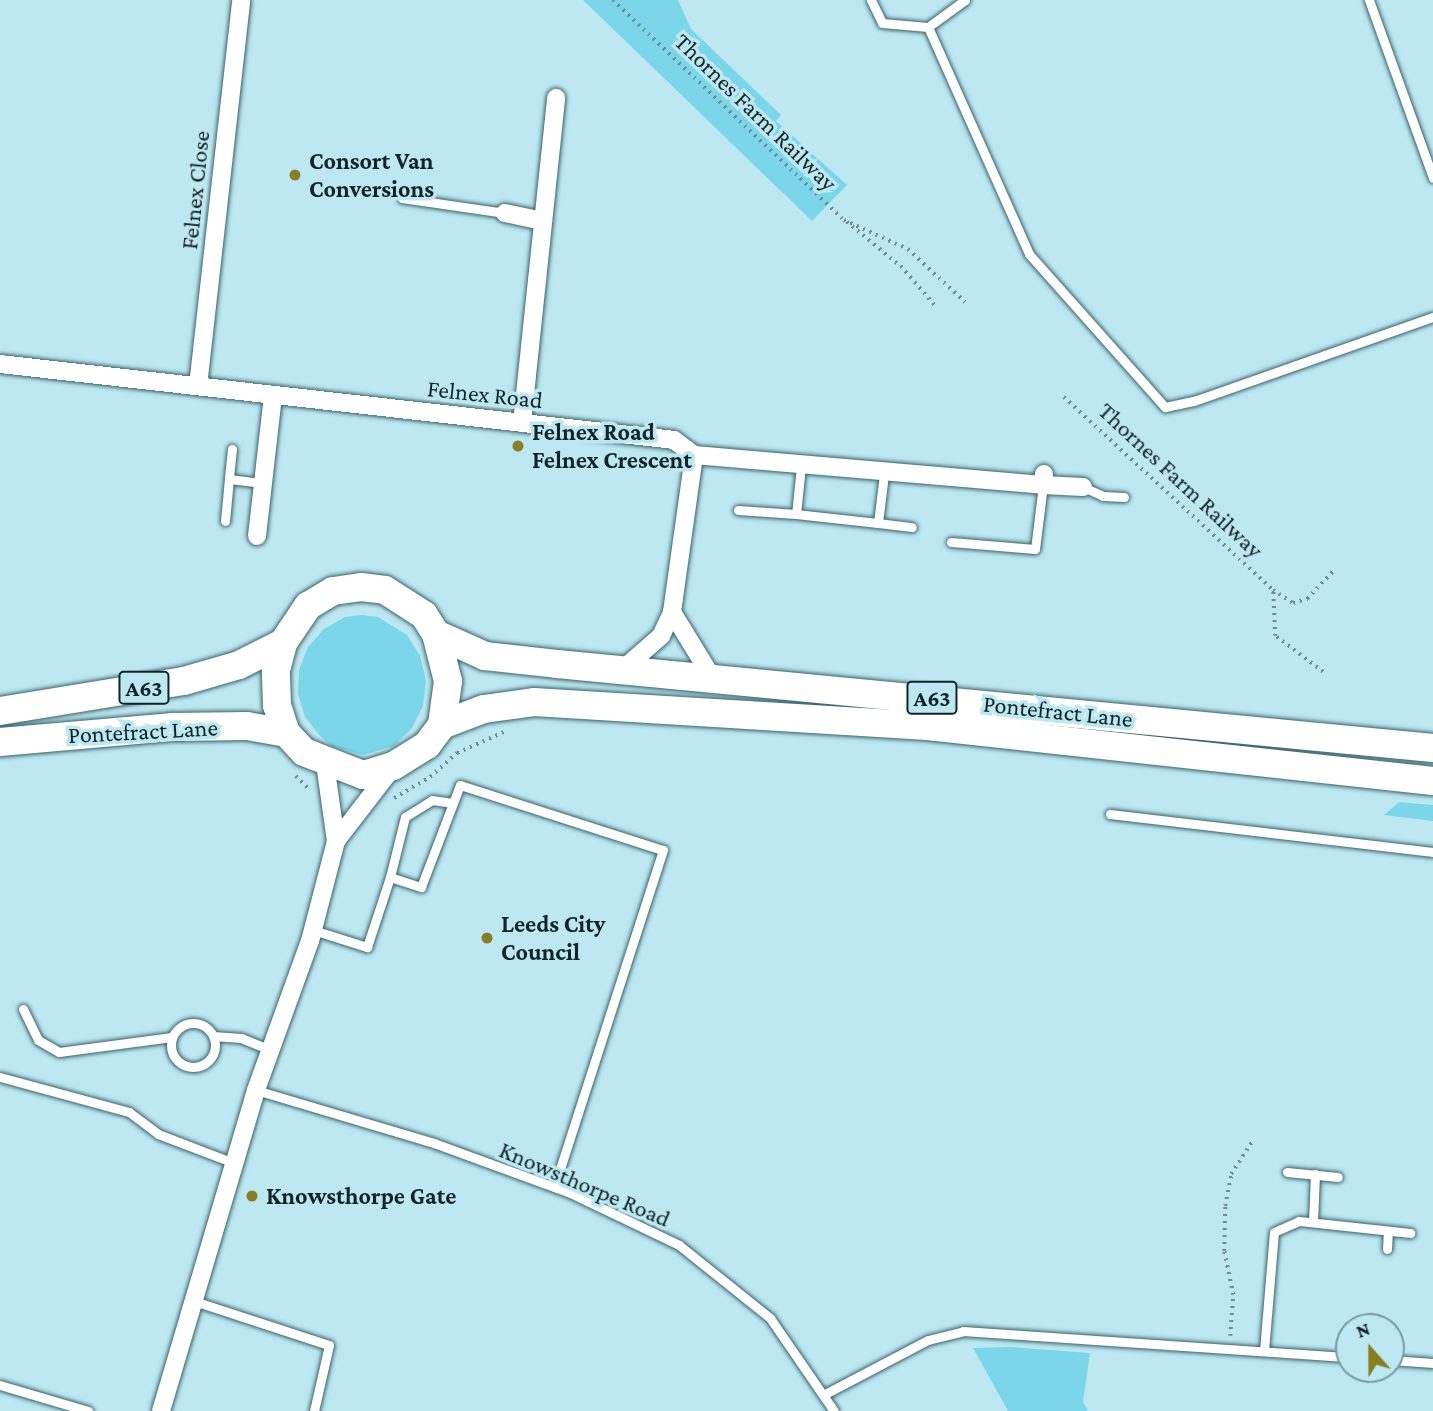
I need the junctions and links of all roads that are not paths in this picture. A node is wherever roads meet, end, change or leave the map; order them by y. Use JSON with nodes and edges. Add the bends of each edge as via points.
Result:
{"nodes":[{"id":1,"x":241,"y":0,"type":"edge"},
{"id":2,"x":871,"y":0,"type":"edge"},
{"id":3,"x":965,"y":0,"type":"edge"},
{"id":4,"x":1369,"y":0,"type":"edge"},
{"id":5,"x":928,"y":27,"type":"junction"},
{"id":6,"x":556,"y":98,"type":"dead end"},
{"id":7,"x":1433,"y":177,"type":"edge"},
{"id":8,"x":402,"y":198,"type":"dead end"},
{"id":9,"x":505,"y":214,"type":"joint"},
{"id":10,"x":543,"y":221,"type":"junction"},
{"id":11,"x":1433,"y":317,"type":"edge"},
{"id":12,"x":0,"y":364,"type":"edge"},
{"id":13,"x":198,"y":386,"type":"junction"},
{"id":14,"x":273,"y":395,"type":"junction"},
{"id":15,"x":522,"y":423,"type":"junction"},
{"id":16,"x":232,"y":449,"type":"dead end"},
{"id":17,"x":694,"y":455,"type":"junction"},
{"id":18,"x":801,"y":466,"type":"junction"},
{"id":19,"x":884,"y":474,"type":"junction"},
{"id":20,"x":229,"y":479,"type":"junction"},
{"id":21,"x":1044,"y":479,"type":"junction"},
{"id":22,"x":263,"y":483,"type":"junction"},
{"id":23,"x":1083,"y":487,"type":"joint"},
{"id":24,"x":1124,"y":497,"type":"dead end"},
{"id":25,"x":738,"y":510,"type":"dead end"},
{"id":26,"x":796,"y":514,"type":"junction"},
{"id":27,"x":225,"y":521,"type":"dead end"},
{"id":28,"x":878,"y":523,"type":"junction"},
{"id":29,"x":912,"y":527,"type":"dead end"},
{"id":30,"x":257,"y":536,"type":"dead end"},
{"id":31,"x":951,"y":542,"type":"dead end"},
{"id":32,"x":672,"y":612,"type":"junction"},
{"id":33,"x":436,"y":634,"type":"junction"},
{"id":34,"x":283,"y":643,"type":"junction"},
{"id":35,"x":622,"y":670,"type":"junction"},
{"id":36,"x":713,"y":679,"type":"junction"},
{"id":37,"x":0,"y":712,"type":"edge"},
{"id":38,"x":443,"y":725,"type":"junction"},
{"id":39,"x":286,"y":733,"type":"junction"},
{"id":40,"x":0,"y":742,"type":"edge"},
{"id":41,"x":1433,"y":748,"type":"edge"},
{"id":42,"x":325,"y":763,"type":"junction"},
{"id":43,"x":393,"y":766,"type":"junction"},
{"id":44,"x":1433,"y":782,"type":"edge"},
{"id":45,"x":453,"y":803,"type":"junction"},
{"id":46,"x":1110,"y":814,"type":"dead end"},
{"id":47,"x":337,"y":841,"type":"junction"},
{"id":48,"x":1433,"y":852,"type":"edge"},
{"id":49,"x":390,"y":877,"type":"junction"},
{"id":50,"x":313,"y":930,"type":"junction"},
{"id":51,"x":23,"y":1009,"type":"dead end"},
{"id":52,"x":213,"y":1036,"type":"junction"},
{"id":53,"x":172,"y":1037,"type":"junction"},
{"id":54,"x":271,"y":1049,"type":"junction"},
{"id":55,"x":0,"y":1077,"type":"edge"},
{"id":56,"x":257,"y":1090,"type":"junction"},
{"id":57,"x":234,"y":1163,"type":"junction"},
{"id":58,"x":1287,"y":1172,"type":"dead end"},
{"id":59,"x":1315,"y":1174,"type":"junction"},
{"id":60,"x":1338,"y":1177,"type":"dead end"},
{"id":61,"x":554,"y":1187,"type":"junction"},
{"id":62,"x":1312,"y":1222,"type":"junction"},
{"id":63,"x":1388,"y":1231,"type":"junction"},
{"id":64,"x":1410,"y":1233,"type":"dead end"},
{"id":65,"x":1387,"y":1249,"type":"dead end"},
{"id":66,"x":194,"y":1301,"type":"junction"},
{"id":67,"x":1264,"y":1351,"type":"junction"},
{"id":68,"x":1335,"y":1356,"type":"edge"},
{"id":69,"x":1405,"y":1361,"type":"edge"},
{"id":70,"x":1433,"y":1363,"type":"edge"},
{"id":71,"x":1,"y":1388,"type":"edge"},
{"id":72,"x":825,"y":1394,"type":"junction"},
{"id":73,"x":88,"y":1411,"type":"edge"},
{"id":74,"x":161,"y":1411,"type":"edge"},
{"id":75,"x":314,"y":1411,"type":"edge"},
{"id":76,"x":834,"y":1411,"type":"edge"}],
"edges":[{"from":1,"to":13,"type":"street","name":"Felnex Close"},
{"from":2,"to":5,"type":"lane","via":[[882,23]]},
{"from":3,"to":5,"type":"lane"},
{"from":4,"to":7,"type":"lane"},
{"from":5,"to":11,"type":"lane","via":[[1029,254],[1166,407]]},
{"from":6,"to":10,"type":"street"},
{"from":8,"to":9,"type":"lane"},
{"from":9,"to":10,"type":"street"},
{"from":10,"to":15,"type":"street"},
{"from":12,"to":13,"type":"street","name":"Felnex Road"},
{"from":13,"to":14,"type":"street","name":"Felnex Road"},
{"from":14,"to":15,"type":"street","name":"Felnex Road"},
{"from":14,"to":22,"type":"street"},
{"from":15,"to":17,"type":"street","name":"Felnex Road","via":[[674,440]]},
{"from":16,"to":20,"type":"lane"},
{"from":17,"to":18,"type":"street","name":"Felnex Road"},
{"from":17,"to":32,"type":"street"},
{"from":18,"to":19,"type":"street","name":"Felnex Road"},
{"from":18,"to":26,"type":"lane"},
{"from":19,"to":21,"type":"street","name":"Felnex Road"},
{"from":19,"to":28,"type":"lane"},
{"from":20,"to":22,"type":"lane"},
{"from":20,"to":27,"type":"lane"},
{"from":21,"to":23,"type":"street","name":"Felnex Road"},
{"from":21,"to":31,"type":"lane","via":[[1035,549]]},
{"from":22,"to":30,"type":"street"},
{"from":23,"to":24,"type":"lane","via":[[1102,496]]},
{"from":25,"to":26,"type":"lane"},
{"from":26,"to":28,"type":"lane"},
{"from":28,"to":29,"type":"lane"},
{"from":32,"to":35,"type":"street","via":[[661,636]]},
{"from":32,"to":36,"type":"street"},
{"from":33,"to":34,"type":"highway","number":"A63","via":[[424,615],[407,602],[385,590],[361,587],[332,591],[309,606]]},
{"from":33,"to":35,"type":"highway","name":"Pontefract Lane","number":"A63","via":[[485,656]]},
{"from":33,"to":38,"type":"highway","number":"A63","via":[[448,681]]},
{"from":34,"to":37,"type":"highway","name":"Pontefract Lane","number":"A63","via":[[239,665],[184,681]]},
{"from":34,"to":39,"type":"highway","number":"A63","via":[[277,693]]},
{"from":35,"to":36,"type":"highway","name":"Pontefract Lane","number":"A63"},
{"from":36,"to":41,"type":"highway","name":"Pontefract Lane","number":"A63"},
{"from":38,"to":43,"type":"highway","number":"A63","via":[[427,745]]},
{"from":38,"to":44,"type":"highway","name":"Pontefract Lane","number":"A63","via":[[484,709],[534,702],[927,726]]},
{"from":39,"to":40,"type":"highway","name":"Pontefract Lane","number":"A63","via":[[247,726],[173,727]]},
{"from":39,"to":42,"type":"highway","number":"A63","via":[[304,752]]},
{"from":42,"to":43,"type":"highway","number":"A63","via":[[363,775]]},
{"from":42,"to":47,"type":"street"},
{"from":43,"to":47,"type":"street"},
{"from":45,"to":49,"type":"lane","via":[[432,800],[405,817]]},
{"from":45,"to":49,"type":"lane","via":[[421,887]]},
{"from":45,"to":61,"type":"lane","via":[[460,785],[663,850]]},
{"from":46,"to":48,"type":"lane"},
{"from":47,"to":50,"type":"street"},
{"from":49,"to":50,"type":"lane","via":[[367,947]]},
{"from":50,"to":54,"type":"street"},
{"from":51,"to":53,"type":"lane","via":[[38,1040],[59,1052]]},
{"from":52,"to":53,"type":"lane","via":[[196,1023],[182,1026]]},
{"from":52,"to":53,"type":"lane","via":[[211,1057],[192,1066],[175,1057]]},
{"from":52,"to":54,"type":"lane","via":[[241,1038]]},
{"from":54,"to":56,"type":"street"},
{"from":55,"to":57,"type":"lane","via":[[129,1112],[158,1134]]},
{"from":56,"to":57,"type":"street"},
{"from":56,"to":61,"type":"lane","name":"Knowsthorpe Road","via":[[434,1143]]},
{"from":57,"to":66,"type":"street"},
{"from":58,"to":59,"type":"lane"},
{"from":59,"to":60,"type":"lane"},
{"from":59,"to":62,"type":"lane"},
{"from":61,"to":72,"type":"lane","name":"Knowsthorpe Road","via":[[679,1245],[771,1318]]},
{"from":62,"to":63,"type":"lane"},
{"from":62,"to":67,"type":"lane","via":[[1284,1224],[1274,1232]]},
{"from":63,"to":64,"type":"lane"},
{"from":63,"to":65,"type":"lane"},
{"from":66,"to":74,"type":"street"},
{"from":66,"to":75,"type":"lane","via":[[329,1345]]},
{"from":67,"to":68,"type":"lane"},
{"from":67,"to":72,"type":"lane","via":[[963,1331],[928,1340]]},
{"from":69,"to":70,"type":"lane"},
{"from":71,"to":73,"type":"lane"},
{"from":72,"to":76,"type":"lane","name":"Knowsthorpe Road"}]}
